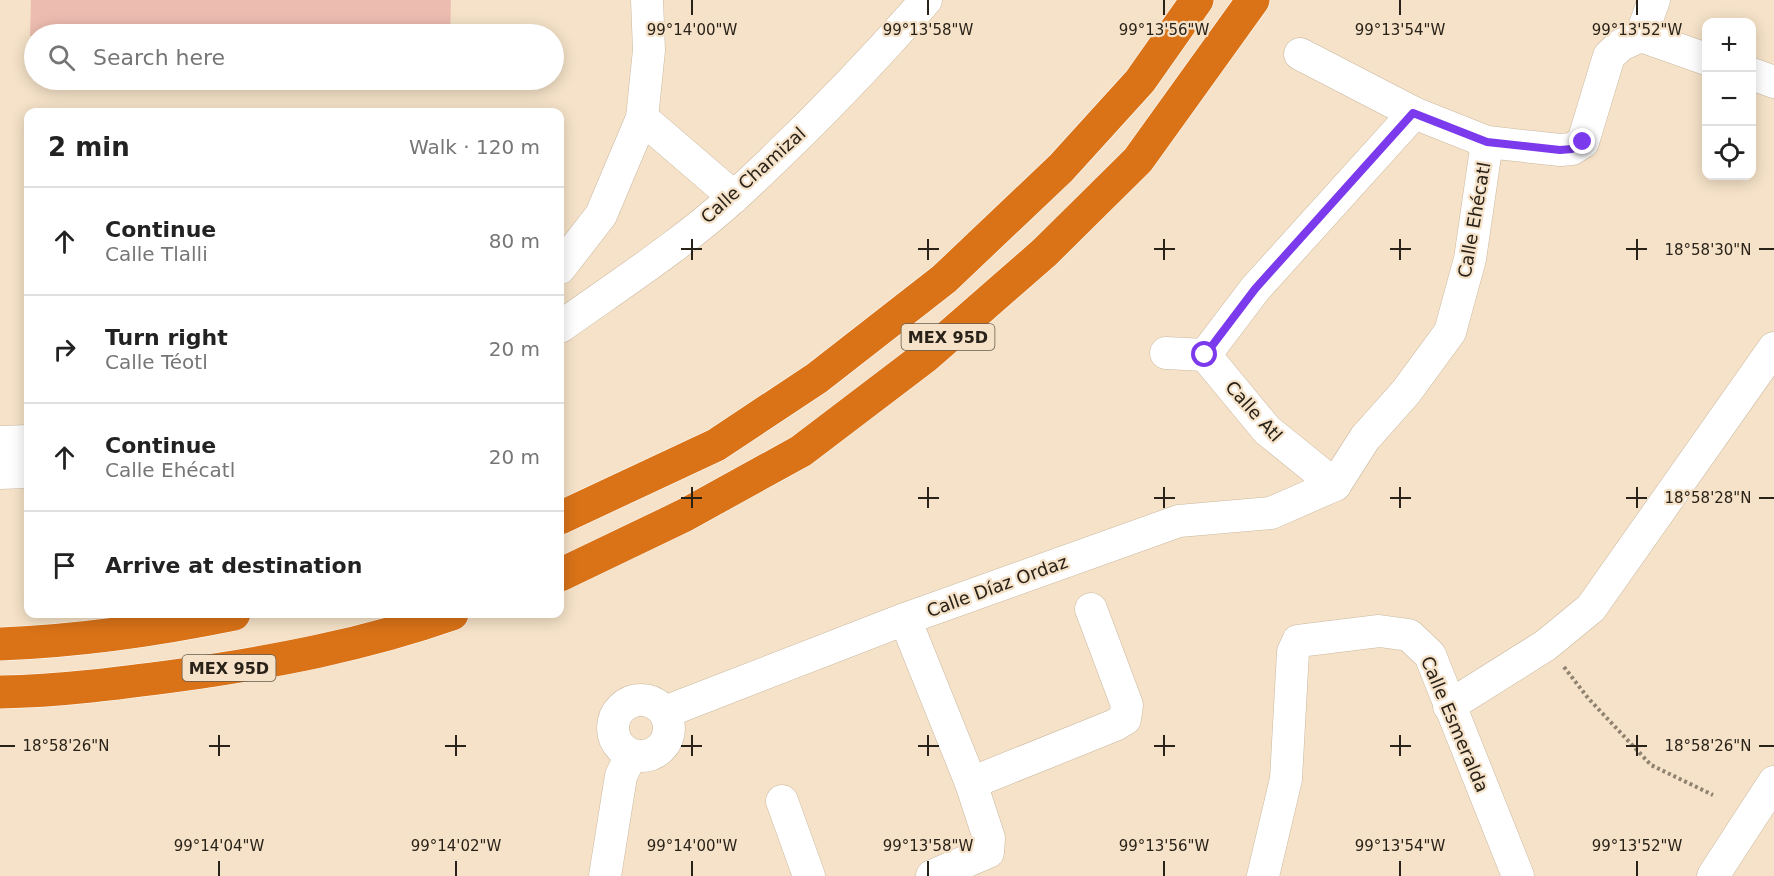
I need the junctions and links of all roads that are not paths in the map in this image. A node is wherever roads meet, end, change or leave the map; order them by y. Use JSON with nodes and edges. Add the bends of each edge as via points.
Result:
{"nodes":[{"id":1,"x":647,"y":0,"type":"edge"},
{"id":2,"x":926,"y":0,"type":"edge"},
{"id":3,"x":1197,"y":0,"type":"edge"},
{"id":4,"x":1253,"y":0,"type":"edge"},
{"id":5,"x":1654,"y":0,"type":"edge"},
{"id":6,"x":1641,"y":36,"type":"junction"},
{"id":7,"x":1300,"y":54,"type":"dead end"},
{"id":8,"x":1702,"y":57,"type":"edge"},
{"id":9,"x":1756,"y":75,"type":"edge"},
{"id":10,"x":1774,"y":82,"type":"edge"},
{"id":11,"x":1413,"y":113,"type":"junction"},
{"id":12,"x":642,"y":118,"type":"junction"},
{"id":13,"x":1487,"y":142,"type":"junction"},
{"id":14,"x":734,"y":197,"type":"junction"},
{"id":15,"x":564,"y":263,"type":"edge"},
{"id":16,"x":564,"y":324,"type":"edge"},
{"id":17,"x":1774,"y":348,"type":"edge"},
{"id":18,"x":1166,"y":353,"type":"dead end"},
{"id":19,"x":1205,"y":355,"type":"junction"},
{"id":20,"x":24,"y":441,"type":"edge"},
{"id":21,"x":0,"y":442,"type":"edge"},
{"id":22,"x":0,"y":472,"type":"edge"},
{"id":23,"x":24,"y":472,"type":"edge"},
{"id":24,"x":1335,"y":485,"type":"junction"},
{"id":25,"x":564,"y":516,"type":"edge"},
{"id":26,"x":564,"y":573,"type":"edge"},
{"id":27,"x":1091,"y":609,"type":"dead end"},
{"id":28,"x":213,"y":618,"type":"edge"},
{"id":29,"x":439,"y":618,"type":"edge"},
{"id":30,"x":904,"y":619,"type":"junction"},
{"id":31,"x":0,"y":644,"type":"edge"},
{"id":32,"x":0,"y":692,"type":"edge"},
{"id":33,"x":1449,"y":706,"type":"junction"},
{"id":34,"x":665,"y":712,"type":"junction"},
{"id":35,"x":631,"y":755,"type":"junction"},
{"id":36,"x":1774,"y":782,"type":"edge"},
{"id":37,"x":971,"y":783,"type":"junction"},
{"id":38,"x":782,"y":801,"type":"dead end"},
{"id":39,"x":605,"y":876,"type":"edge"},
{"id":40,"x":809,"y":876,"type":"edge"},
{"id":41,"x":932,"y":876,"type":"edge"},
{"id":42,"x":1263,"y":876,"type":"edge"},
{"id":43,"x":1518,"y":876,"type":"edge"},
{"id":44,"x":1713,"y":876,"type":"edge"}],
"edges":[{"from":1,"to":12,"type":"street","via":[[649,50]]},
{"from":2,"to":14,"type":"street","name":"Calle Chamizal","via":[[865,70]]},
{"from":3,"to":25,"type":"highway","number":"MEX 95D","via":[[1140,81],[1061,168],[944,279],[817,378],[716,445]]},
{"from":4,"to":26,"type":"highway","number":"MEX 95D","via":[[1138,160],[1045,252],[926,356],[801,451],[685,515]]},
{"from":5,"to":6,"type":"street"},
{"from":6,"to":8,"type":"street"},
{"from":6,"to":13,"type":"street","name":"Calle Ehécatl","via":[[1609,56],[1583,142],[1572,149]]},
{"from":7,"to":11,"type":"street"},
{"from":9,"to":10,"type":"street"},
{"from":11,"to":13,"type":"street"},
{"from":11,"to":19,"type":"street","via":[[1255,289]]},
{"from":12,"to":14,"type":"street"},
{"from":12,"to":15,"type":"street","via":[[601,215]]},
{"from":13,"to":24,"type":"street","name":"Calle Ehécatl","via":[[1470,259],[1450,332],[1406,392],[1365,438]]},
{"from":14,"to":16,"type":"street","name":"Calle Chamizal"},
{"from":17,"to":33,"type":"street","via":[[1591,608],[1546,645]]},
{"from":18,"to":19,"type":"street"},
{"from":19,"to":24,"type":"street","name":"Calle Atl","via":[[1267,430]]},
{"from":20,"to":21,"type":"street"},
{"from":22,"to":23,"type":"street"},
{"from":24,"to":30,"type":"street","name":"Calle Díaz Ordaz","via":[[1271,513],[1179,521]]},
{"from":27,"to":37,"type":"street","via":[[1127,705],[1125,719]]},
{"from":28,"to":31,"type":"highway","via":[[70,641]]},
{"from":29,"to":32,"type":"highway","number":"MEX 95D","via":[[338,648],[240,666],[87,688]]},
{"from":30,"to":34,"type":"street","name":"Calle Díaz Ordaz"},
{"from":30,"to":37,"type":"street"},
{"from":33,"to":42,"type":"street","name":"Calle Esmeralda","via":[[1430,655],[1409,635],[1380,632],[1298,641],[1293,652],[1286,779]]},
{"from":33,"to":43,"type":"street","name":"Calle Esmeralda"},
{"from":34,"to":35,"type":"street","via":[[670,729],[663,746],[649,756]]},
{"from":34,"to":35,"type":"street","via":[[651,701],[633,700],[618,710],[612,727],[616,744]]},
{"from":35,"to":39,"type":"street","via":[[621,776]]},
{"from":36,"to":44,"type":"street"},
{"from":37,"to":41,"type":"street","via":[[989,838],[988,852]]},
{"from":38,"to":40,"type":"street"}]}
